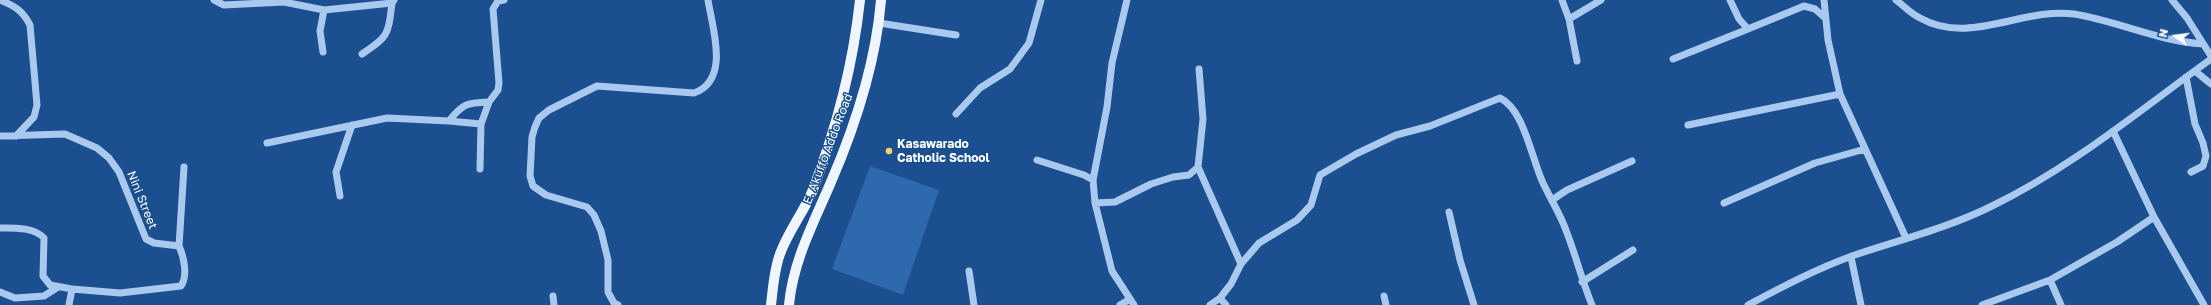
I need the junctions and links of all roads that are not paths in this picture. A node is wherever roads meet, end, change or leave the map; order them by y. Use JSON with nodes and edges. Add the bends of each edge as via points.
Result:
{"nodes":[{"id":1,"x":0,"y":0,"type":"edge"},
{"id":2,"x":214,"y":0,"type":"edge"},
{"id":3,"x":504,"y":0,"type":"edge"},
{"id":4,"x":708,"y":0,"type":"edge"},
{"id":5,"x":860,"y":0,"type":"edge"},
{"id":6,"x":881,"y":0,"type":"edge"},
{"id":7,"x":1041,"y":0,"type":"edge"},
{"id":8,"x":1127,"y":0,"type":"edge"},
{"id":9,"x":1562,"y":0,"type":"edge"},
{"id":10,"x":1601,"y":0,"type":"edge"},
{"id":11,"x":1730,"y":0,"type":"edge"},
{"id":12,"x":1824,"y":0,"type":"edge"},
{"id":13,"x":1896,"y":0,"type":"edge"},
{"id":14,"x":2172,"y":0,"type":"edge"},
{"id":15,"x":393,"y":2,"type":"edge"},
{"id":16,"x":324,"y":10,"type":"junction"},
{"id":17,"x":1825,"y":18,"type":"junction"},
{"id":18,"x":1569,"y":19,"type":"junction"},
{"id":19,"x":879,"y":23,"type":"junction"},
{"id":20,"x":1748,"y":29,"type":"junction"},
{"id":21,"x":956,"y":35,"type":"dead end"},
{"id":22,"x":2203,"y":44,"type":"junction"},
{"id":23,"x":323,"y":52,"type":"dead end"},
{"id":24,"x":362,"y":54,"type":"dead end"},
{"id":25,"x":2211,"y":56,"type":"edge"},
{"id":26,"x":1673,"y":59,"type":"dead end"},
{"id":27,"x":2211,"y":60,"type":"edge"},
{"id":28,"x":1577,"y":61,"type":"dead end"},
{"id":29,"x":1199,"y":68,"type":"dead end"},
{"id":30,"x":2195,"y":71,"type":"junction"},
{"id":31,"x":2186,"y":77,"type":"junction"},
{"id":32,"x":2211,"y":84,"type":"edge"},
{"id":33,"x":1840,"y":94,"type":"junction"},
{"id":34,"x":489,"y":102,"type":"junction"},
{"id":35,"x":956,"y":114,"type":"dead end"},
{"id":36,"x":449,"y":121,"type":"junction"},
{"id":37,"x":481,"y":124,"type":"junction"},
{"id":38,"x":352,"y":125,"type":"junction"},
{"id":39,"x":1688,"y":125,"type":"dead end"},
{"id":40,"x":2114,"y":131,"type":"junction"},
{"id":41,"x":0,"y":136,"type":"edge"},
{"id":42,"x":16,"y":136,"type":"junction"},
{"id":43,"x":267,"y":143,"type":"dead end"},
{"id":44,"x":1865,"y":149,"type":"junction"},
{"id":45,"x":1037,"y":160,"type":"dead end"},
{"id":46,"x":1632,"y":161,"type":"dead end"},
{"id":47,"x":184,"y":167,"type":"dead end"},
{"id":48,"x":1198,"y":167,"type":"junction"},
{"id":49,"x":480,"y":169,"type":"dead end"},
{"id":50,"x":2191,"y":172,"type":"dead end"},
{"id":51,"x":1093,"y":180,"type":"junction"},
{"id":52,"x":340,"y":196,"type":"dead end"},
{"id":53,"x":1552,"y":200,"type":"junction"},
{"id":54,"x":1095,"y":203,"type":"junction"},
{"id":55,"x":1724,"y":203,"type":"dead end"},
{"id":56,"x":1449,"y":212,"type":"dead end"},
{"id":57,"x":2154,"y":217,"type":"junction"},
{"id":58,"x":0,"y":228,"type":"edge"},
{"id":59,"x":1906,"y":238,"type":"junction"},
{"id":60,"x":179,"y":246,"type":"junction"},
{"id":61,"x":1633,"y":250,"type":"dead end"},
{"id":62,"x":1851,"y":257,"type":"junction"},
{"id":63,"x":1241,"y":264,"type":"junction"},
{"id":64,"x":969,"y":271,"type":"dead end"},
{"id":65,"x":2050,"y":280,"type":"junction"},
{"id":66,"x":1582,"y":282,"type":"junction"},
{"id":67,"x":58,"y":287,"type":"junction"},
{"id":68,"x":72,"y":289,"type":"junction"},
{"id":69,"x":0,"y":292,"type":"edge"},
{"id":70,"x":553,"y":296,"type":"dead end"},
{"id":71,"x":1384,"y":296,"type":"dead end"},
{"id":72,"x":1220,"y":298,"type":"junction"},
{"id":73,"x":1132,"y":302,"type":"edge"},
{"id":74,"x":69,"y":305,"type":"edge"},
{"id":75,"x":554,"y":305,"type":"edge"},
{"id":76,"x":618,"y":305,"type":"edge"},
{"id":77,"x":771,"y":305,"type":"edge"},
{"id":78,"x":789,"y":305,"type":"edge"},
{"id":79,"x":974,"y":305,"type":"edge"},
{"id":80,"x":1120,"y":305,"type":"edge"},
{"id":81,"x":1210,"y":305,"type":"edge"},
{"id":82,"x":1226,"y":305,"type":"edge"},
{"id":83,"x":1386,"y":305,"type":"edge"},
{"id":84,"x":1474,"y":305,"type":"edge"},
{"id":85,"x":1592,"y":305,"type":"edge"},
{"id":86,"x":1748,"y":305,"type":"edge"},
{"id":87,"x":1861,"y":305,"type":"edge"},
{"id":88,"x":1982,"y":305,"type":"edge"},
{"id":89,"x":2061,"y":305,"type":"edge"},
{"id":90,"x":2204,"y":305,"type":"edge"}],
"edges":[{"from":1,"to":42,"type":"street","via":[[20,10],[30,25],[37,105],[34,117]]},
{"from":2,"to":16,"type":"street","via":[[224,5],[284,2]]},
{"from":3,"to":34,"type":"street","via":[[498,2],[493,9],[499,83],[498,90]]},
{"from":4,"to":76,"type":"street","via":[[717,44],[716,60],[713,77],[701,90],[694,93],[597,86],[549,110],[539,118],[532,137],[530,176],[533,186],[546,195],[587,207],[594,215],[608,260],[608,292]]},
{"from":5,"to":77,"type":"main road","name":"E. Akuffo Addo Road","via":[[849,69],[833,136],[808,202],[780,254]]},
{"from":6,"to":19,"type":"main road","name":"E. Akuffo Addo Road"},
{"from":7,"to":35,"type":"street","via":[[1029,43],[1014,64],[980,88]]},
{"from":8,"to":51,"type":"street","via":[[1112,63],[1107,107]]},
{"from":9,"to":18,"type":"street"},
{"from":10,"to":18,"type":"street"},
{"from":11,"to":20,"type":"street"},
{"from":12,"to":17,"type":"street"},
{"from":13,"to":22,"type":"street","via":[[1920,18],[1944,28],[1967,30],[2049,13],[2074,14],[2178,42]]},
{"from":14,"to":22,"type":"street"},
{"from":15,"to":16,"type":"street"},
{"from":15,"to":24,"type":"street","via":[[387,35]]},
{"from":16,"to":23,"type":"street","via":[[320,31]]},
{"from":17,"to":20,"type":"street","via":[[1815,9],[1804,6]]},
{"from":17,"to":33,"type":"street"},
{"from":18,"to":28,"type":"street"},
{"from":19,"to":21,"type":"street"},
{"from":19,"to":78,"type":"main road","name":"E. Akuffo Addo Road","via":[[863,96],[832,180],[804,243],[790,284]]},
{"from":20,"to":26,"type":"street"},
{"from":22,"to":25,"type":"street"},
{"from":27,"to":30,"type":"street"},
{"from":29,"to":48,"type":"street","via":[[1203,119]]},
{"from":30,"to":31,"type":"street"},
{"from":30,"to":32,"type":"street"},
{"from":31,"to":40,"type":"street"},
{"from":31,"to":50,"type":"street","via":[[2195,124],[2206,156],[2203,166]]},
{"from":33,"to":39,"type":"street"},
{"from":33,"to":44,"type":"street"},
{"from":34,"to":36,"type":"street","via":[[462,106]]},
{"from":34,"to":37,"type":"street"},
{"from":36,"to":37,"type":"street"},
{"from":36,"to":38,"type":"street","via":[[387,118]]},
{"from":37,"to":49,"type":"street"},
{"from":38,"to":43,"type":"street"},
{"from":38,"to":52,"type":"street","via":[[336,172]]},
{"from":40,"to":57,"type":"street"},
{"from":40,"to":59,"type":"street","via":[[2028,188],[1991,207]]},
{"from":41,"to":42,"type":"street","name":"Nini Street"},
{"from":42,"to":60,"type":"street","name":"Nini Street","via":[[65,134],[97,148],[109,158],[119,172],[146,239],[154,243]]},
{"from":44,"to":55,"type":"street","via":[[1815,163]]},
{"from":44,"to":59,"type":"street"},
{"from":45,"to":51,"type":"street"},
{"from":46,"to":53,"type":"street","via":[[1567,190]]},
{"from":47,"to":60,"type":"street"},
{"from":48,"to":54,"type":"street","via":[[1189,175],[1151,184],[1115,202]]},
{"from":48,"to":63,"type":"street"},
{"from":51,"to":54,"type":"street"},
{"from":53,"to":63,"type":"street","via":[[1543,184],[1514,110],[1508,101],[1500,98],[1430,126],[1396,135],[1330,168],[1320,176],[1311,205],[1297,220],[1259,243]]},
{"from":53,"to":66,"type":"street","via":[[1568,233]]},
{"from":54,"to":73,"type":"street","via":[[1112,271]]},
{"from":56,"to":84,"type":"street"},
{"from":57,"to":65,"type":"street","via":[[2117,242]]},
{"from":57,"to":90,"type":"street"},
{"from":58,"to":67,"type":"street","via":[[24,229],[39,233],[45,242],[43,276],[50,285]]},
{"from":59,"to":62,"type":"street"},
{"from":60,"to":68,"type":"street","via":[[183,257],[184,279],[181,286],[120,293]]},
{"from":61,"to":66,"type":"street"},
{"from":62,"to":86,"type":"street","via":[[1797,278]]},
{"from":62,"to":87,"type":"street"},
{"from":63,"to":72,"type":"street","via":[[1231,284]]},
{"from":64,"to":79,"type":"street"},
{"from":65,"to":88,"type":"street"},
{"from":65,"to":89,"type":"street"},
{"from":66,"to":85,"type":"street"},
{"from":67,"to":68,"type":"street"},
{"from":67,"to":69,"type":"street","via":[[44,296],[15,298]]},
{"from":68,"to":74,"type":"street"},
{"from":70,"to":75,"type":"street"},
{"from":71,"to":83,"type":"street"},
{"from":72,"to":81,"type":"street"},
{"from":72,"to":82,"type":"street"},
{"from":73,"to":80,"type":"street"}]}
